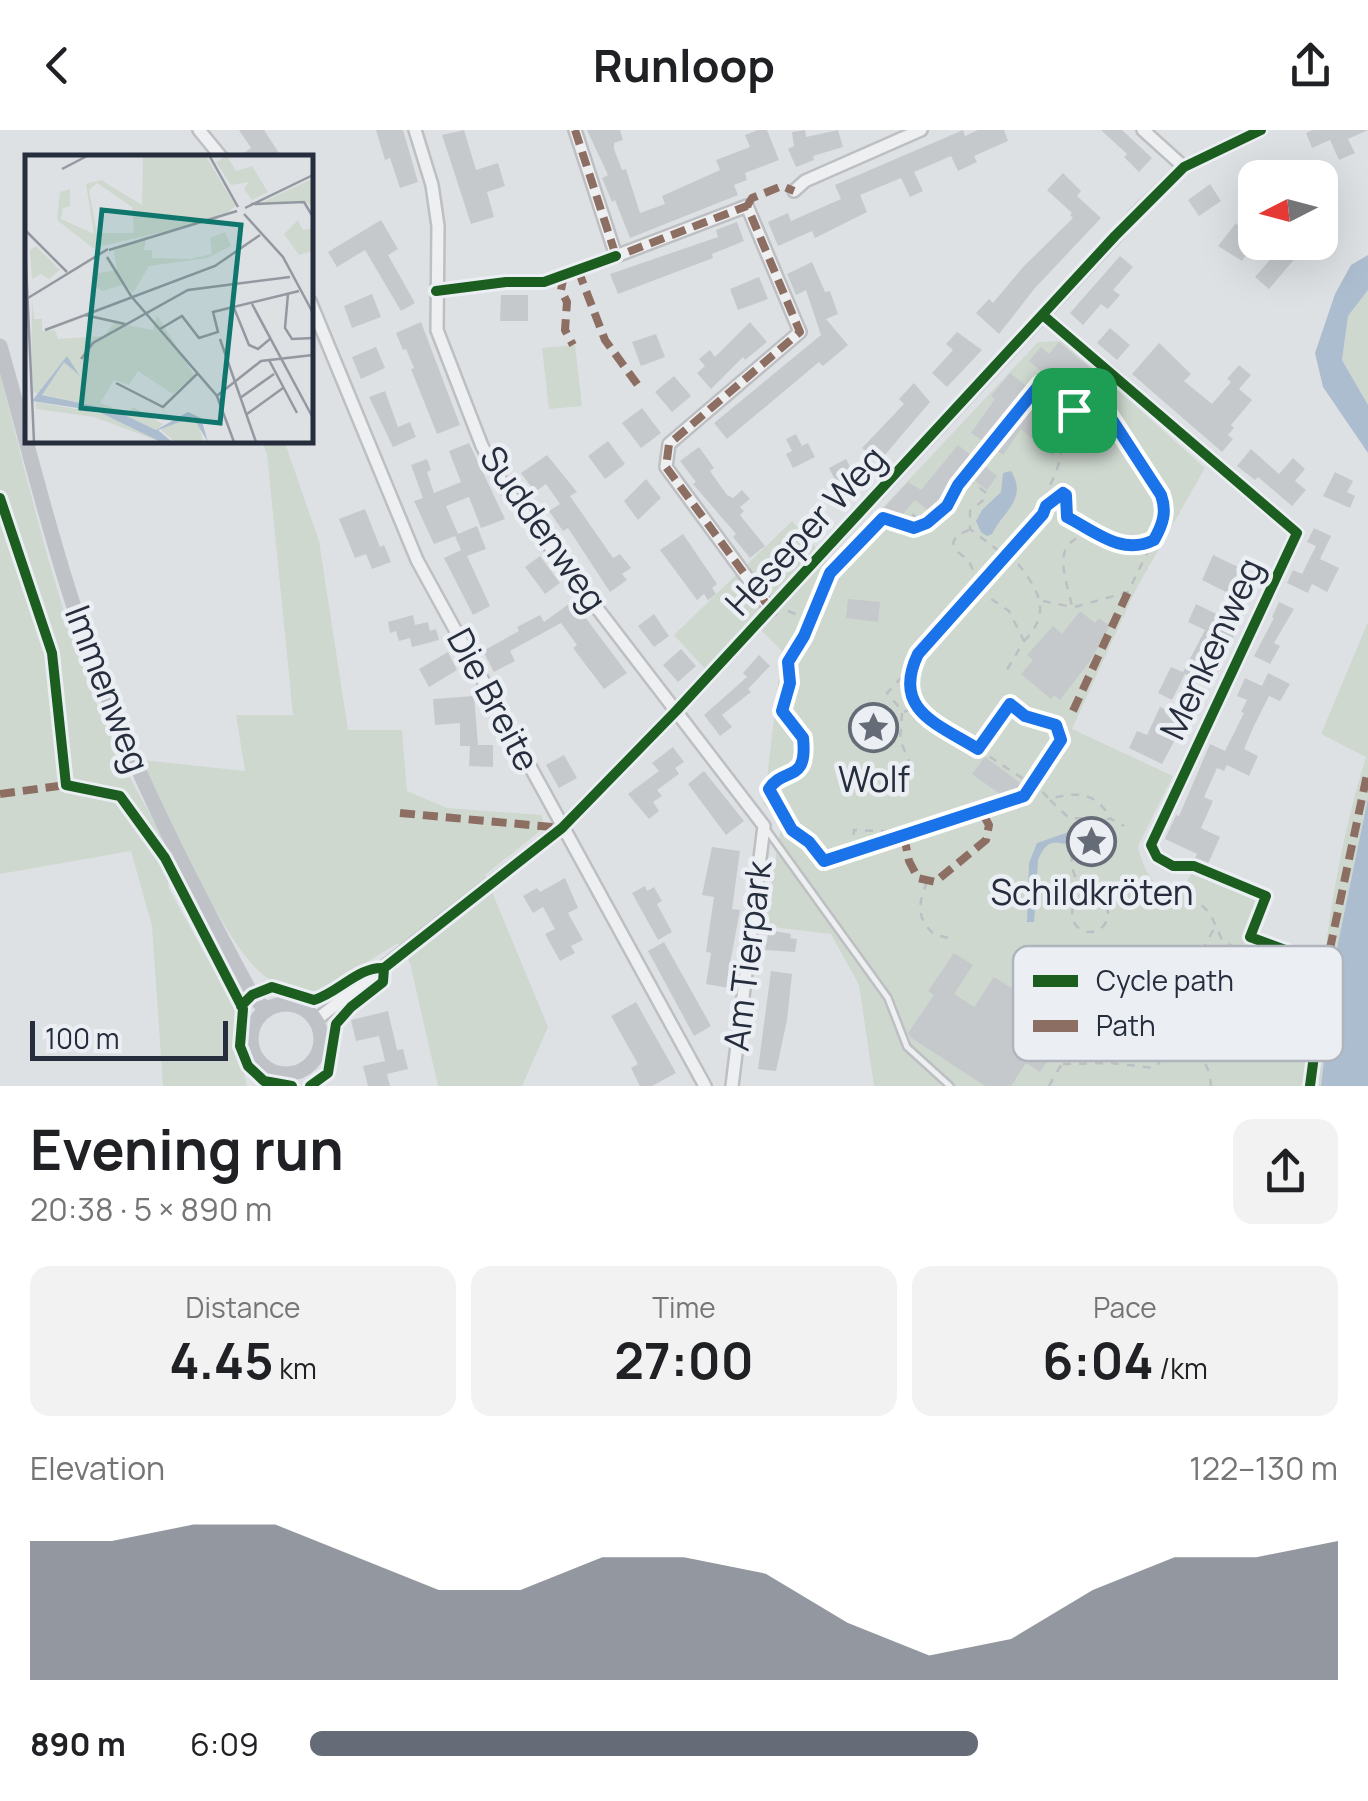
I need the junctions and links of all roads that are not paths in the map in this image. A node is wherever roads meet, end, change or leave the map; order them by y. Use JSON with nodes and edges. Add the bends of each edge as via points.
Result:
{"nodes":[{"id":1,"x":199,"y":130,"type":"edge"},
{"id":2,"x":415,"y":130,"type":"edge"},
{"id":3,"x":575,"y":130,"type":"edge"},
{"id":4,"x":922,"y":130,"type":"edge"},
{"id":5,"x":1143,"y":130,"type":"edge"},
{"id":6,"x":1261,"y":130,"type":"edge"},
{"id":7,"x":220,"y":155,"type":"edge"},
{"id":8,"x":1184,"y":167,"type":"junction"},
{"id":9,"x":794,"y":191,"type":"dead end"},
{"id":10,"x":312,"y":306,"type":"edge"},
{"id":11,"x":1044,"y":316,"type":"junction"},
{"id":12,"x":0,"y":346,"type":"edge"},
{"id":13,"x":25,"y":437,"type":"edge"},
{"id":14,"x":26,"y":442,"type":"edge"},
{"id":15,"x":775,"y":605,"type":"junction"},
{"id":16,"x":677,"y":710,"type":"junction"},
{"id":17,"x":764,"y":826,"type":"junction"},
{"id":18,"x":562,"y":828,"type":"junction"},
{"id":19,"x":1173,"y":866,"type":"dead end"},
{"id":20,"x":266,"y":1010,"type":"junction"},
{"id":21,"x":316,"y":1020,"type":"junction"},
{"id":22,"x":305,"y":1070,"type":"junction"},
{"id":23,"x":316,"y":1086,"type":"edge"},
{"id":24,"x":705,"y":1086,"type":"edge"},
{"id":25,"x":732,"y":1086,"type":"edge"},
{"id":26,"x":950,"y":1086,"type":"edge"}],
"edges":[{"from":1,"to":7,"type":"street"},
{"from":2,"to":16,"type":"street","name":"Suddenweg","via":[[438,226],[437,330],[482,446],[505,488]]},
{"from":3,"to":15,"type":"street","via":[[616,256],[747,206],[800,332],[669,444],[666,468]]},
{"from":4,"to":9,"type":"street"},
{"from":5,"to":8,"type":"street"},
{"from":6,"to":8,"type":"street","name":"Heseper Weg"},
{"from":8,"to":11,"type":"street","name":"Heseper Weg"},
{"from":10,"to":18,"type":"street","name":"Die Breite","via":[[417,560]]},
{"from":11,"to":15,"type":"street","name":"Heseper Weg"},
{"from":11,"to":19,"type":"street","name":"Menkenweg","via":[[1298,533],[1151,845]]},
{"from":12,"to":13,"type":"street","name":"Immenweg"},
{"from":14,"to":20,"type":"street","name":"Immenweg","via":[[102,683],[157,816]]},
{"from":15,"to":16,"type":"street","name":"Heseper Weg"},
{"from":16,"to":17,"type":"street","name":"Suddenweg"},
{"from":16,"to":18,"type":"street","name":"Heseper Weg"},
{"from":17,"to":25,"type":"street","name":"Am Tierpark"},
{"from":17,"to":26,"type":"lane","via":[[888,998],[907,1048]]},
{"from":18,"to":21,"type":"street","name":"Heseper Weg"},
{"from":18,"to":24,"type":"street","name":"Die Breite"},
{"from":20,"to":21,"type":"street","via":[[294,1004]]},
{"from":20,"to":22,"type":"street","via":[[252,1031],[254,1055],[279,1074]]},
{"from":21,"to":22,"type":"street","via":[[322,1042]]},
{"from":22,"to":23,"type":"street"}]}
